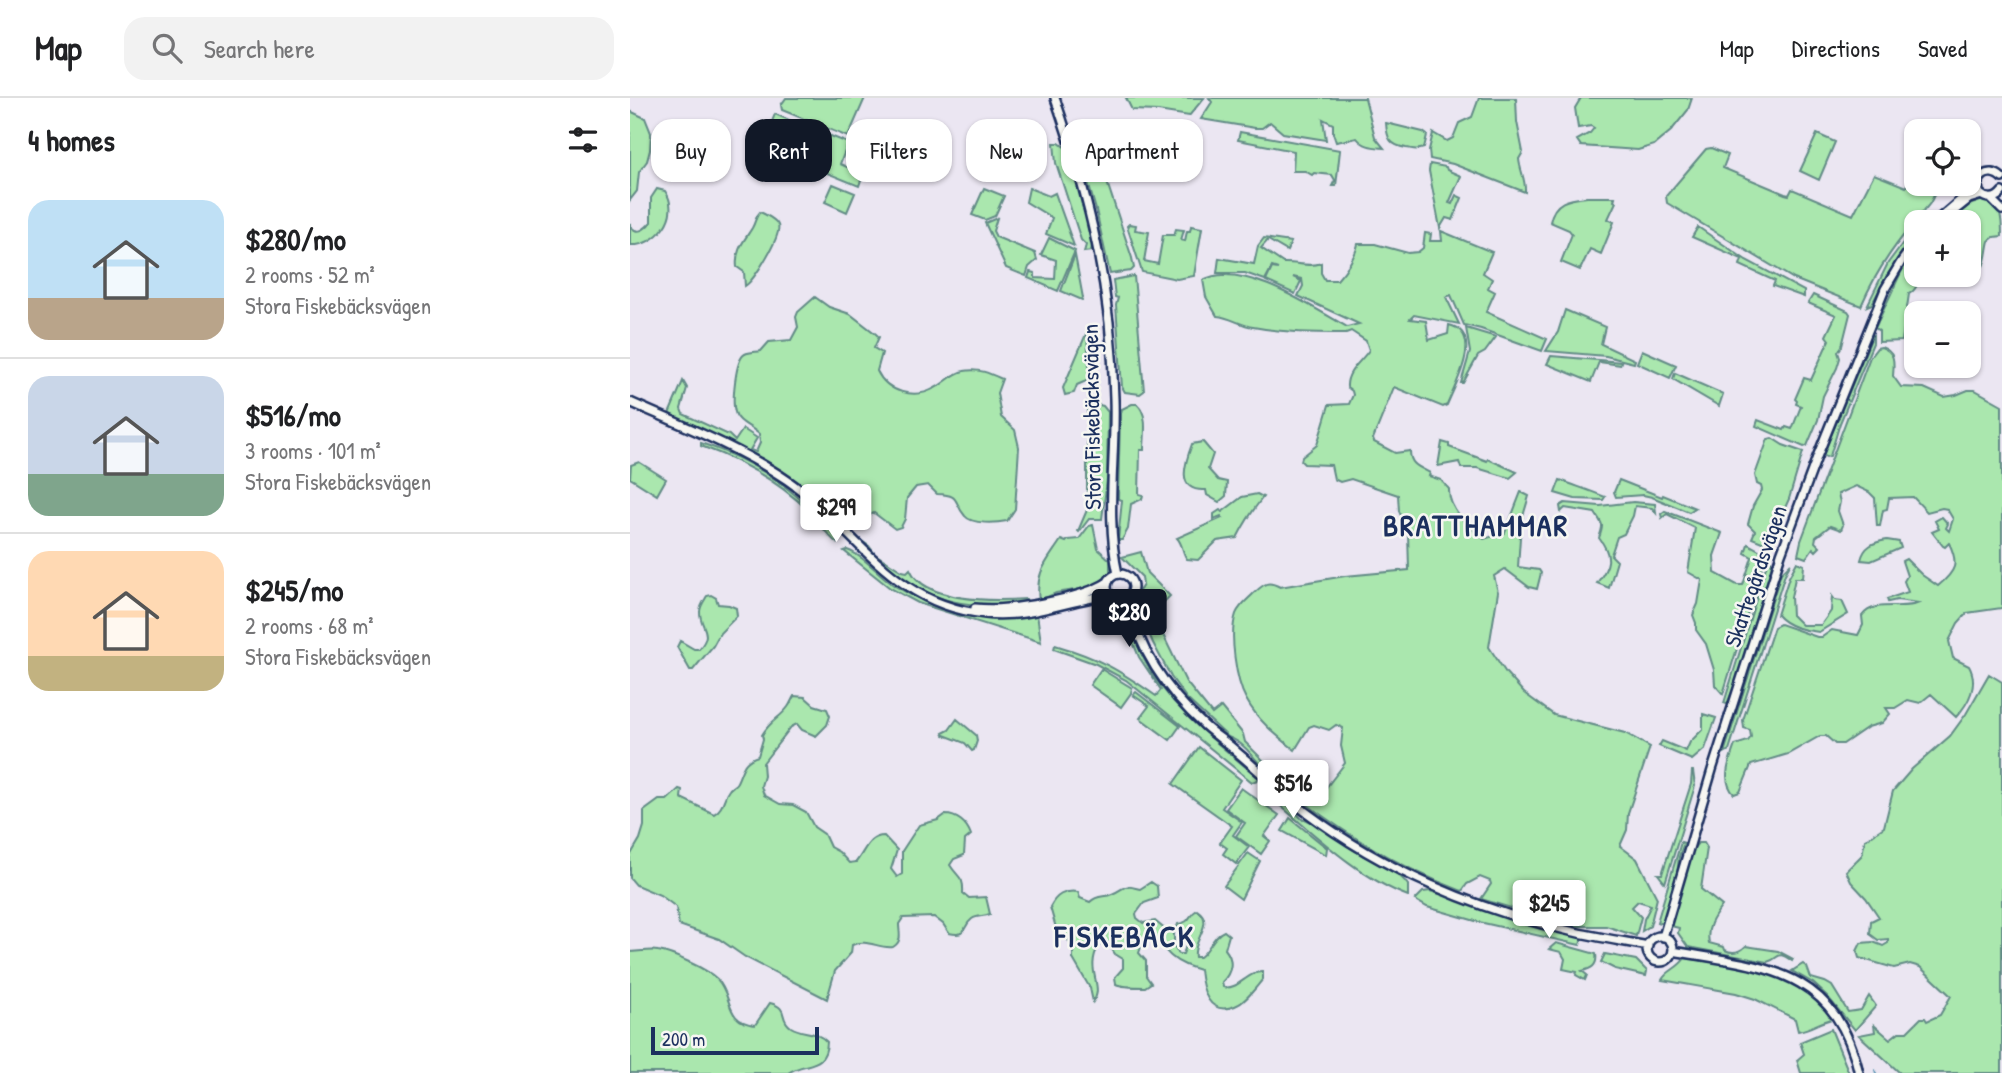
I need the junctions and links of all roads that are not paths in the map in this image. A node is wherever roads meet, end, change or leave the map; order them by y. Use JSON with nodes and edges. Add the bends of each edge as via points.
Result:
{"nodes":[{"id":1,"x":1055,"y":98,"type":"edge"},
{"id":2,"x":2001,"y":175,"type":"edge"},
{"id":3,"x":1981,"y":177,"type":"edge"},
{"id":4,"x":2002,"y":192,"type":"edge"},
{"id":5,"x":1982,"y":195,"type":"joint"},
{"id":6,"x":1966,"y":196,"type":"edge"},
{"id":7,"x":1991,"y":199,"type":"junction"},
{"id":8,"x":1950,"y":210,"type":"edge"},
{"id":9,"x":1954,"y":210,"type":"edge"},
{"id":10,"x":2002,"y":210,"type":"edge"},
{"id":11,"x":1904,"y":258,"type":"edge"},
{"id":12,"x":630,"y":402,"type":"edge"},
{"id":13,"x":1118,"y":574,"type":"junction"},
{"id":14,"x":1108,"y":582,"type":"junction"},
{"id":15,"x":1110,"y":595,"type":"junction"},
{"id":16,"x":1126,"y":598,"type":"junction"},
{"id":17,"x":946,"y":605,"type":"junction"},
{"id":18,"x":1663,"y":937,"type":"junction"},
{"id":19,"x":1648,"y":946,"type":"junction"},
{"id":20,"x":1673,"y":951,"type":"junction"},
{"id":21,"x":1859,"y":1073,"type":"edge"}],
"edges":[{"from":1,"to":13,"type":"street","name":"Stora Fiskebäcksvägen","via":[[1091,215],[1107,296],[1114,400],[1112,541]]},
{"from":2,"to":3,"type":"street","via":[[1986,173]]},
{"from":4,"to":7,"type":"street"},
{"from":5,"to":7,"type":"street"},
{"from":5,"to":9,"type":"street"},
{"from":6,"to":8,"type":"street"},
{"from":7,"to":10,"type":"street"},
{"from":11,"to":18,"type":"street","name":"Skattegårdsvägen","via":[[1885,289],[1799,505],[1717,752]]},
{"from":12,"to":17,"type":"street","via":[[780,476],[889,575]]},
{"from":13,"to":14,"type":"street"},
{"from":13,"to":16,"type":"street","via":[[1133,582]]},
{"from":14,"to":15,"type":"street"},
{"from":14,"to":17,"type":"street","via":[[1090,591],[1027,606]]},
{"from":15,"to":16,"type":"street"},
{"from":15,"to":17,"type":"street","via":[[1000,615]]},
{"from":16,"to":19,"type":"street","via":[[1145,652],[1164,684],[1305,811],[1352,844],[1421,880],[1510,914]]},
{"from":18,"to":19,"type":"street","via":[[1654,938]]},
{"from":18,"to":20,"type":"street"},
{"from":19,"to":20,"type":"street","via":[[1657,961],[1668,959]]},
{"from":20,"to":21,"type":"street","via":[[1766,968],[1800,983],[1840,1021]]}]}
